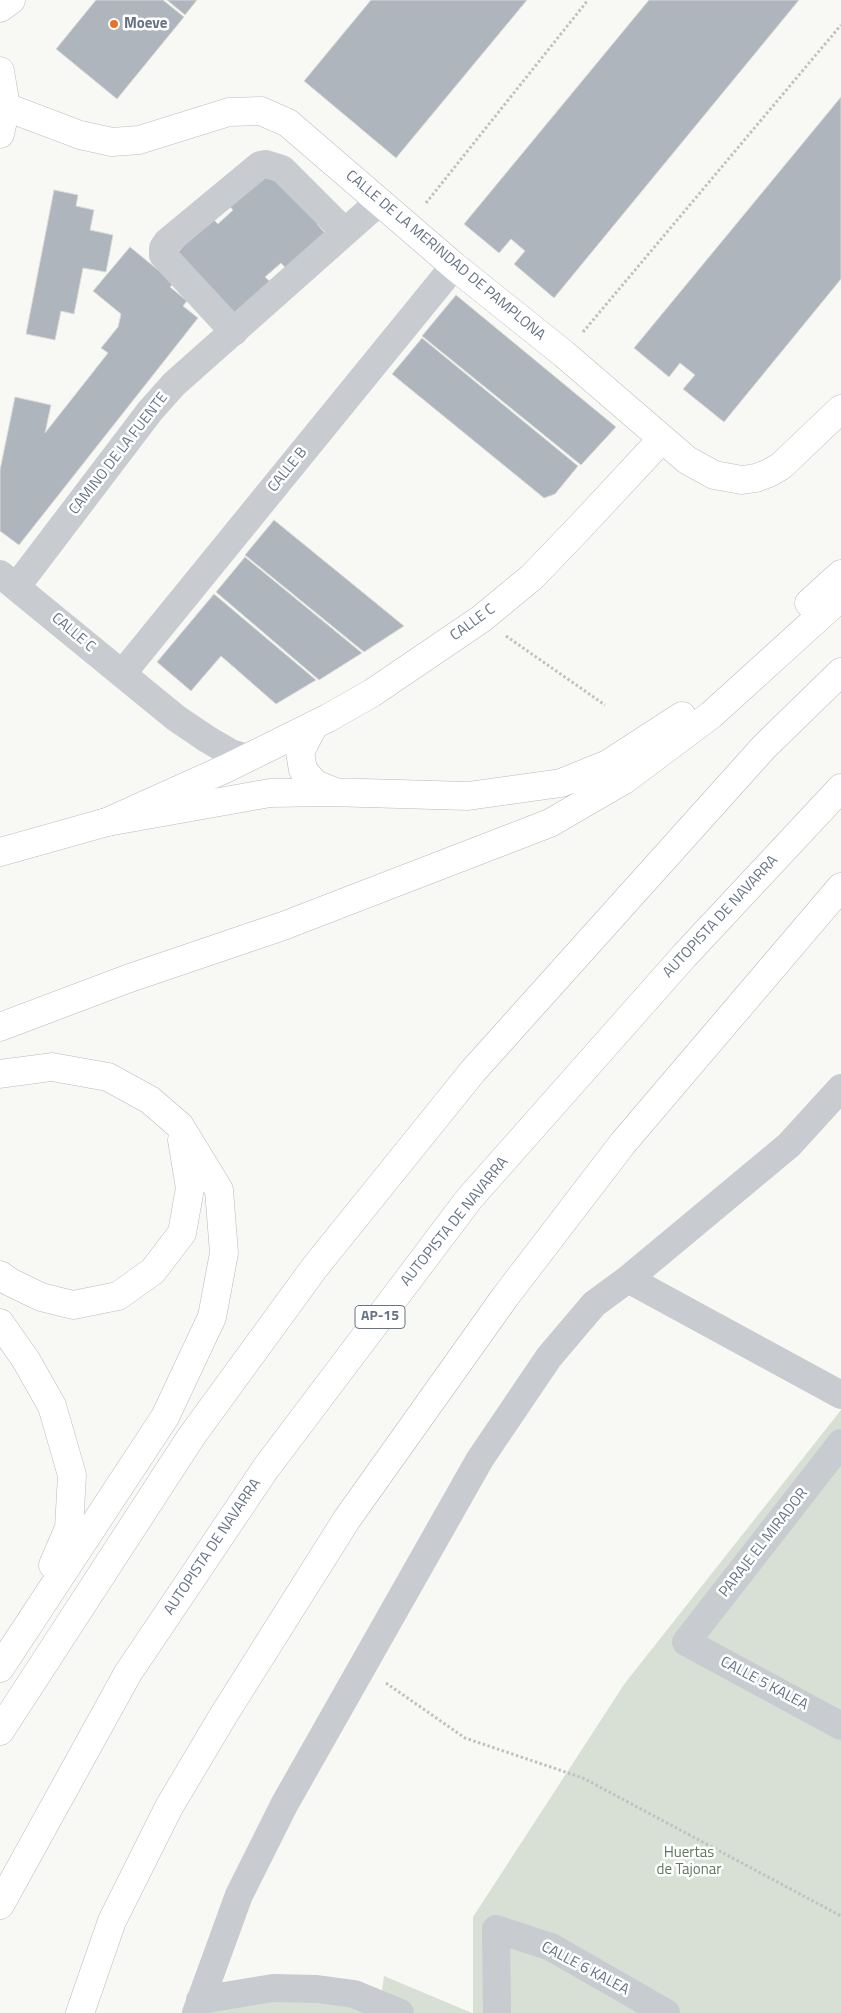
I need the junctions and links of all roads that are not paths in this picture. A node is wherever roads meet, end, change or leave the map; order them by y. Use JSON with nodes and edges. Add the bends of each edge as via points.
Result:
{"nodes":[{"id":1,"x":12,"y":0,"type":"edge"},
{"id":2,"x":0,"y":8,"type":"edge"},
{"id":3,"x":0,"y":71,"type":"edge"},
{"id":4,"x":6,"y":107,"type":"junction"},
{"id":5,"x":0,"y":134,"type":"edge"},
{"id":6,"x":379,"y":202,"type":"junction"},
{"id":7,"x":345,"y":232,"type":"junction"},
{"id":8,"x":454,"y":266,"type":"junction"},
{"id":9,"x":234,"y":332,"type":"junction"},
{"id":10,"x":841,"y":409,"type":"edge"},
{"id":11,"x":662,"y":439,"type":"junction"},
{"id":12,"x":841,"y":574,"type":"edge"},
{"id":13,"x":8,"y":580,"type":"edge"},
{"id":14,"x":841,"y":597,"type":"edge"},
{"id":15,"x":841,"y":672,"type":"edge"},
{"id":16,"x":122,"y":674,"type":"junction"},
{"id":17,"x":314,"y":725,"type":"junction"},
{"id":18,"x":247,"y":758,"type":"junction"},
{"id":19,"x":841,"y":788,"type":"edge"},
{"id":20,"x":335,"y":792,"type":"junction"},
{"id":21,"x":107,"y":822,"type":"junction"},
{"id":22,"x":0,"y":852,"type":"edge"},
{"id":23,"x":841,"y":888,"type":"edge"},
{"id":24,"x":0,"y":1027,"type":"edge"},
{"id":25,"x":0,"y":1074,"type":"edge"},
{"id":26,"x":841,"y":1088,"type":"edge"},
{"id":27,"x":180,"y":1126,"type":"junction"},
{"id":28,"x":0,"y":1275,"type":"edge"},
{"id":29,"x":628,"y":1279,"type":"junction"},
{"id":30,"x":0,"y":1323,"type":"edge"},
{"id":31,"x":841,"y":1395,"type":"edge"},
{"id":32,"x":841,"y":1443,"type":"edge"},
{"id":33,"x":22,"y":1635,"type":"junction"},
{"id":34,"x":686,"y":1642,"type":"joint"},
{"id":35,"x":0,"y":1668,"type":"edge"},
{"id":36,"x":841,"y":1726,"type":"edge"},
{"id":37,"x":0,"y":1731,"type":"edge"},
{"id":38,"x":0,"y":1905,"type":"edge"},
{"id":39,"x":198,"y":2006,"type":"edge"},
{"id":40,"x":80,"y":2013,"type":"edge"},
{"id":41,"x":400,"y":2013,"type":"edge"},
{"id":42,"x":497,"y":2013,"type":"edge"},
{"id":43,"x":666,"y":2013,"type":"edge"}],
"edges":[{"from":1,"to":2,"type":"main road"},
{"from":3,"to":4,"type":"main road"},
{"from":4,"to":5,"type":"main road"},
{"from":4,"to":6,"type":"main road","name":"CALLE DE LA MERINDAD DE PAMPLONA","via":[[80,135],[112,142],[139,140],[229,112],[261,111],[288,123]]},
{"from":6,"to":7,"type":"street","name":"CAMINO DE LA FUENTE"},
{"from":6,"to":8,"type":"main road","name":"CALLE DE LA MERINDAD DE PAMPLONA"},
{"from":7,"to":9,"type":"street","name":"CAMINO DE LA FUENTE"},
{"from":7,"to":9,"type":"street","via":[[282,168],[266,164],[260,165],[167,242],[163,256]]},
{"from":8,"to":11,"type":"main road","name":"CALLE DE LA MERINDAD DE PAMPLONA","via":[[564,354]]},
{"from":8,"to":16,"type":"street","name":"CALLE B"},
{"from":9,"to":13,"type":"street","name":"CAMINO DE LA FUENTE","via":[[174,384]]},
{"from":10,"to":11,"type":"main road","name":"CALLE DE LA MERINDAD DE PAMPLONA","via":[[781,466],[756,478],[742,480],[714,475],[687,460]]},
{"from":11,"to":17,"type":"main road","name":"CALLE C","via":[[532,577],[481,619],[372,693]]},
{"from":12,"to":20,"type":"main road","via":[[704,701],[608,764],[560,783],[468,796]]},
{"from":13,"to":16,"type":"street","name":"CALLE C"},
{"from":14,"to":24,"type":"main road","via":[[712,715],[624,780],[550,823],[283,926],[127,979]]},
{"from":15,"to":37,"type":"main road","via":[[764,747],[473,1071],[315,1267],[191,1437]]},
{"from":16,"to":18,"type":"street","name":"CALLE C","via":[[206,739]]},
{"from":17,"to":18,"type":"main road","name":"CALLE C"},
{"from":17,"to":20,"type":"main road","via":[[300,752],[303,770],[315,784]]},
{"from":18,"to":21,"type":"main road","name":"CALLE C"},
{"from":19,"to":38,"type":"main road","name":"AUTOPISTA DE NAVARRA","number":"AP-15","via":[[685,955],[469,1199],[266,1468],[128,1673]]},
{"from":20,"to":21,"type":"main road","via":[[270,793]]},
{"from":21,"to":22,"type":"main road"},
{"from":23,"to":40,"type":"main road","via":[[623,1144],[505,1297],[347,1519],[169,1807],[112,1922]]},
{"from":25,"to":27,"type":"main road","via":[[52,1067],[108,1077],[150,1100]]},
{"from":26,"to":29,"type":"street","via":[[789,1145]]},
{"from":27,"to":28,"type":"main road","via":[[190,1188],[182,1233],[153,1271],[118,1296],[73,1305],[42,1297]]},
{"from":27,"to":33,"type":"main road","via":[[219,1190],[224,1253],[212,1317],[165,1417]]},
{"from":29,"to":31,"type":"street"},
{"from":29,"to":39,"type":"street","via":[[594,1304],[549,1357],[480,1459],[284,1805],[239,1895]]},
{"from":30,"to":33,"type":"main road","via":[[52,1406],[72,1475],[69,1528]]},
{"from":32,"to":34,"type":"street","name":"PARAJE EL MIRADOR"},
{"from":33,"to":35,"type":"main road"},
{"from":34,"to":36,"type":"street","name":"CALLE 5 KALEA"},
{"from":39,"to":41,"type":"street","via":[[273,1988],[317,1989],[354,1994]]},
{"from":42,"to":43,"type":"street","name":"CALLE 6 KALEA","via":[[496,1929],[551,1948]]}]}
